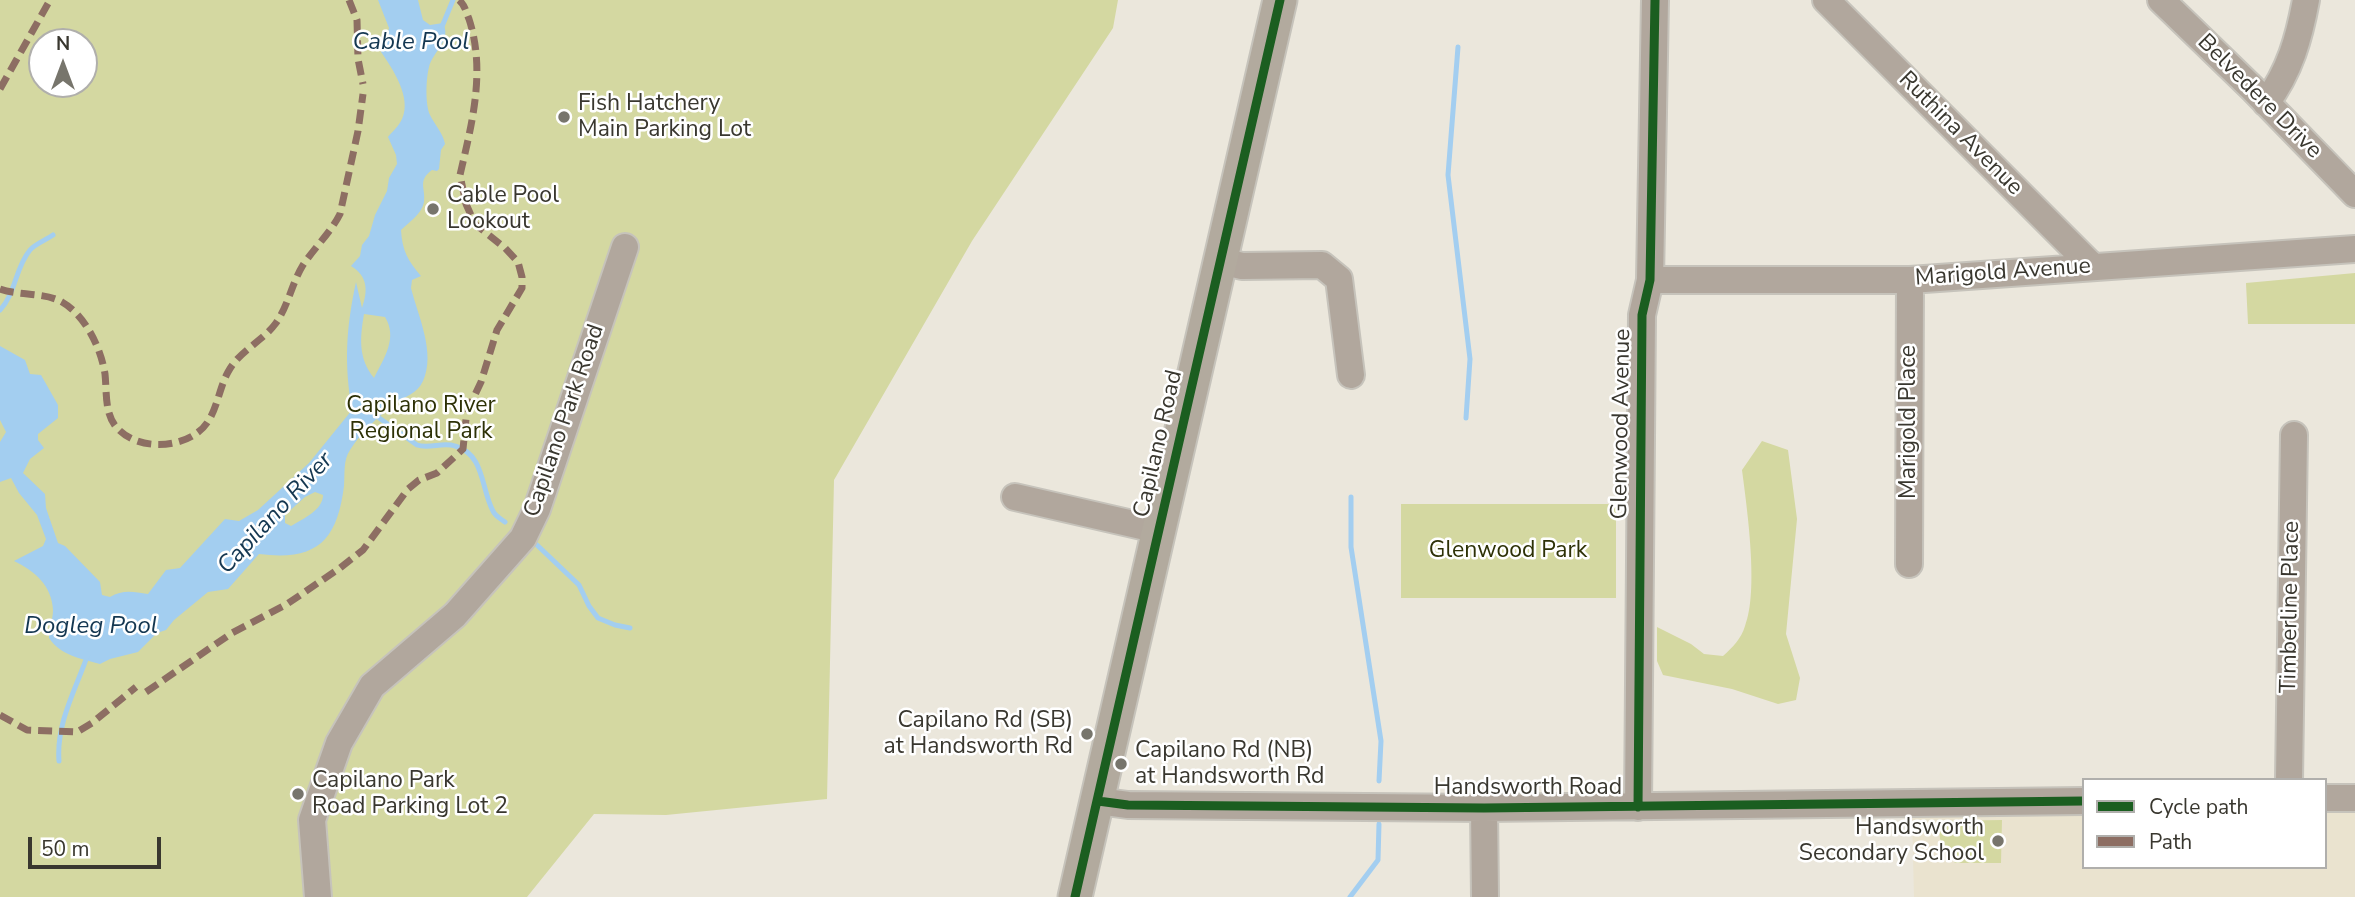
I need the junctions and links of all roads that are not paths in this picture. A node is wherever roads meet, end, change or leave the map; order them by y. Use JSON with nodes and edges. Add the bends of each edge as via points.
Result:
{"nodes":[{"id":1,"x":1280,"y":0,"type":"edge"},
{"id":2,"x":1654,"y":0,"type":"edge"},
{"id":3,"x":1826,"y":0,"type":"edge"},
{"id":4,"x":2161,"y":0,"type":"edge"},
{"id":5,"x":2306,"y":0,"type":"edge"},
{"id":6,"x":2266,"y":103,"type":"junction"},
{"id":7,"x":2355,"y":194,"type":"edge"},
{"id":8,"x":625,"y":247,"type":"dead end"},
{"id":9,"x":2355,"y":250,"type":"edge"},
{"id":10,"x":1221,"y":261,"type":"junction"},
{"id":11,"x":2093,"y":267,"type":"junction"},
{"id":12,"x":1650,"y":280,"type":"junction"},
{"id":13,"x":1910,"y":280,"type":"junction"},
{"id":14,"x":1352,"y":374,"type":"dead end"},
{"id":15,"x":2294,"y":435,"type":"dead end"},
{"id":16,"x":1015,"y":497,"type":"dead end"},
{"id":17,"x":1159,"y":530,"type":"junction"},
{"id":18,"x":1909,"y":564,"type":"dead end"},
{"id":19,"x":2289,"y":778,"type":"edge"},
{"id":20,"x":2327,"y":798,"type":"edge"},
{"id":21,"x":2355,"y":798,"type":"edge"},
{"id":22,"x":1098,"y":801,"type":"junction"},
{"id":23,"x":2082,"y":801,"type":"edge"},
{"id":24,"x":1638,"y":807,"type":"junction"},
{"id":25,"x":1484,"y":808,"type":"junction"},
{"id":26,"x":318,"y":897,"type":"edge"},
{"id":27,"x":1075,"y":897,"type":"edge"},
{"id":28,"x":1485,"y":897,"type":"edge"}],
"edges":[{"from":1,"to":10,"type":"main road","name":"Capilano Road"},
{"from":2,"to":12,"type":"street","name":"Glenwood Avenue"},
{"from":3,"to":11,"type":"street","name":"Ruthina Avenue"},
{"from":4,"to":6,"type":"street","name":"Belvedere Drive"},
{"from":5,"to":6,"type":"street","via":[[2297,48]]},
{"from":6,"to":7,"type":"street","name":"Belvedere Drive"},
{"from":8,"to":26,"type":"street","name":"Capilano Park Road","via":[[537,509],[523,538],[455,615],[372,686],[339,743],[312,820]]},
{"from":9,"to":11,"type":"street","name":"Marigold Avenue"},
{"from":10,"to":14,"type":"street","via":[[1242,266],[1322,265],[1339,279]]},
{"from":10,"to":17,"type":"main road","name":"Capilano Road"},
{"from":11,"to":13,"type":"street","name":"Marigold Avenue"},
{"from":12,"to":13,"type":"street","name":"Marigold Avenue"},
{"from":12,"to":24,"type":"street","name":"Glenwood Avenue","via":[[1642,315]]},
{"from":13,"to":18,"type":"street","name":"Marigold Place"},
{"from":15,"to":19,"type":"street","name":"Timberline Place"},
{"from":16,"to":17,"type":"street","name":"Capilano Road"},
{"from":17,"to":22,"type":"main road","name":"Capilano Road"},
{"from":20,"to":21,"type":"street"},
{"from":22,"to":25,"type":"street","name":"Handsworth Road","via":[[1128,806]]},
{"from":22,"to":27,"type":"main road","name":"Capilano Road"},
{"from":23,"to":24,"type":"street","name":"Handsworth Road"},
{"from":24,"to":25,"type":"street","name":"Handsworth Road"},
{"from":25,"to":28,"type":"street"}]}
